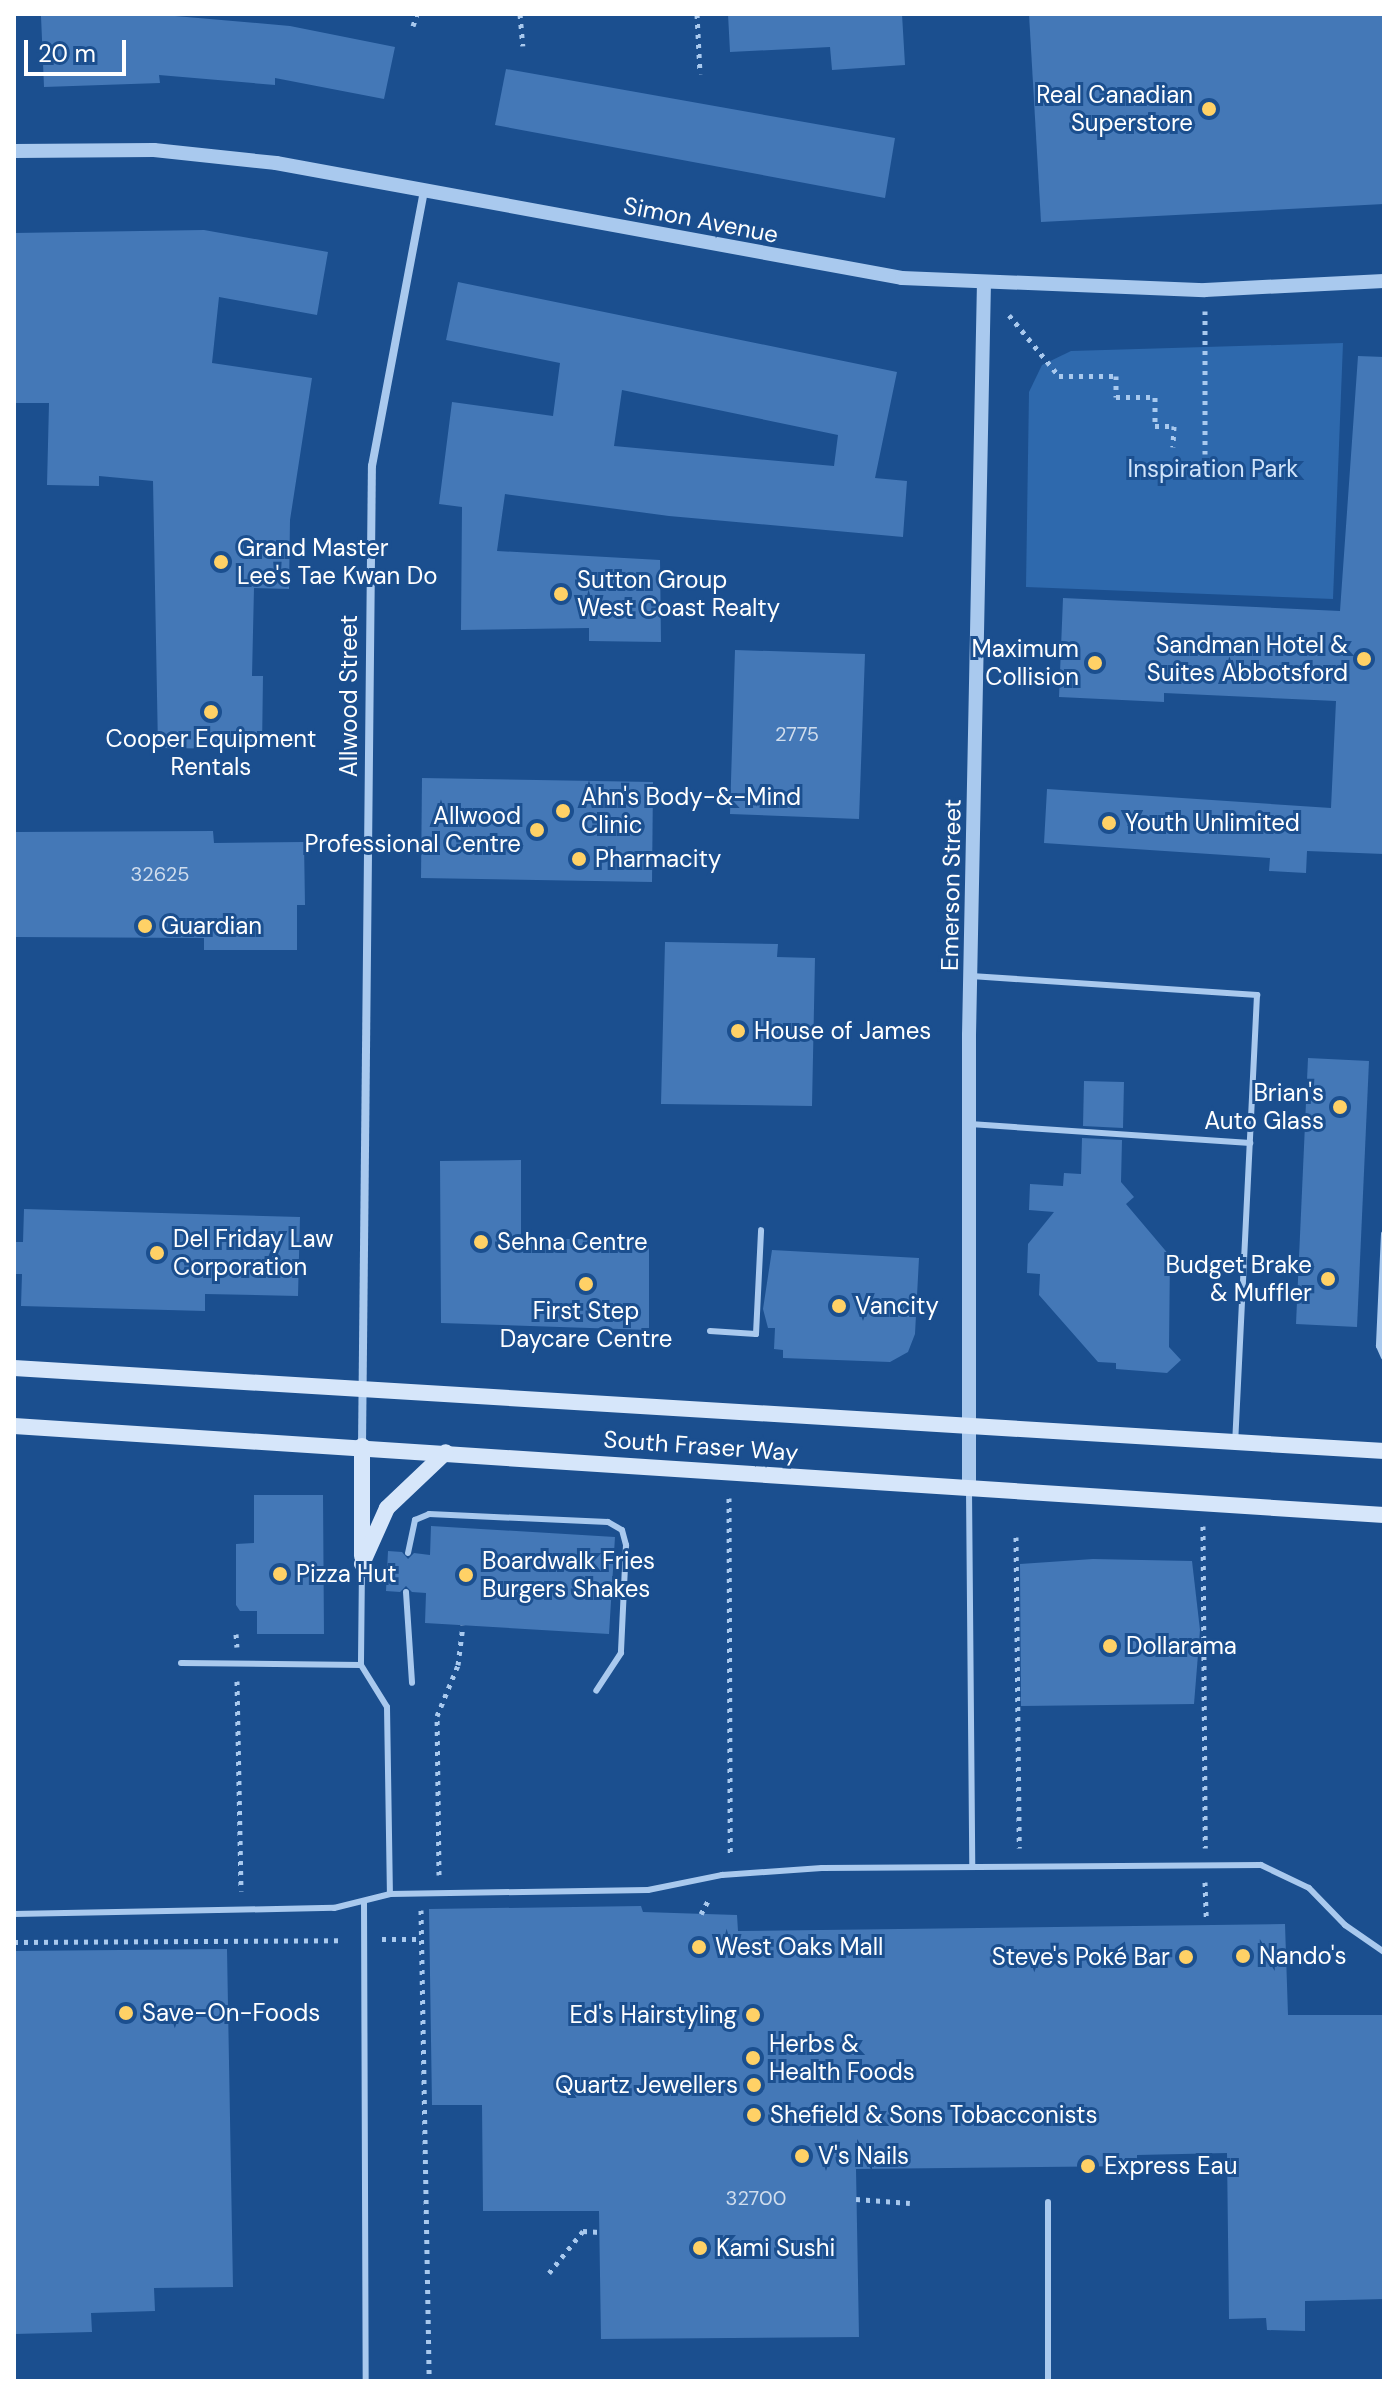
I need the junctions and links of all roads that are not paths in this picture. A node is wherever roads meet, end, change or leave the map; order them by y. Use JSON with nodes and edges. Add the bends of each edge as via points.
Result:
{"nodes":[{"id":1,"x":14,"y":151,"type":"edge"},
{"id":2,"x":424,"y":190,"type":"junction"},
{"id":3,"x":1384,"y":281,"type":"edge"},
{"id":4,"x":984,"y":282,"type":"junction"},
{"id":5,"x":971,"y":976,"type":"junction"},
{"id":6,"x":968,"y":1124,"type":"junction"},
{"id":7,"x":1250,"y":1143,"type":"junction"},
{"id":8,"x":761,"y":1230,"type":"dead end"},
{"id":9,"x":1384,"y":1234,"type":"edge"},
{"id":10,"x":710,"y":1331,"type":"dead end"},
{"id":11,"x":1384,"y":1357,"type":"edge"},
{"id":12,"x":14,"y":1368,"type":"edge"},
{"id":13,"x":360,"y":1390,"type":"junction"},
{"id":14,"x":14,"y":1426,"type":"edge"},
{"id":15,"x":968,"y":1427,"type":"junction"},
{"id":16,"x":1235,"y":1442,"type":"junction"},
{"id":17,"x":362,"y":1446,"type":"junction"},
{"id":18,"x":1384,"y":1451,"type":"edge"},
{"id":19,"x":446,"y":1452,"type":"junction"},
{"id":20,"x":969,"y":1489,"type":"junction"},
{"id":21,"x":1384,"y":1515,"type":"edge"},
{"id":22,"x":408,"y":1553,"type":"dead end"},
{"id":23,"x":362,"y":1564,"type":"junction"},
{"id":24,"x":406,"y":1592,"type":"dead end"},
{"id":25,"x":181,"y":1663,"type":"dead end"},
{"id":26,"x":361,"y":1665,"type":"junction"},
{"id":27,"x":412,"y":1683,"type":"dead end"},
{"id":28,"x":596,"y":1691,"type":"dead end"},
{"id":29,"x":972,"y":1867,"type":"junction"},
{"id":30,"x":390,"y":1894,"type":"junction"},
{"id":31,"x":364,"y":1901,"type":"junction"},
{"id":32,"x":14,"y":1914,"type":"edge"},
{"id":33,"x":1384,"y":1952,"type":"edge"},
{"id":34,"x":1048,"y":2202,"type":"dead end"},
{"id":35,"x":366,"y":2381,"type":"edge"},
{"id":36,"x":1048,"y":2381,"type":"edge"}],
"edges":[{"from":1,"to":2,"type":"street","name":"Simon Avenue","via":[[154,150],[276,163]]},
{"from":2,"to":4,"type":"street","name":"Simon Avenue","via":[[833,267]]},
{"from":2,"to":13,"type":"street","name":"Allwood Street","via":[[372,466]]},
{"from":3,"to":4,"type":"street","name":"Simon Avenue","via":[[1205,290]]},
{"from":4,"to":5,"type":"street","name":"Emerson Street"},
{"from":5,"to":6,"type":"street","name":"Emerson Street"},
{"from":5,"to":7,"type":"lane","via":[[1257,995]]},
{"from":6,"to":7,"type":"lane"},
{"from":6,"to":15,"type":"street","name":"Emerson Street"},
{"from":7,"to":16,"type":"lane"},
{"from":8,"to":10,"type":"lane","via":[[756,1334]]},
{"from":9,"to":11,"type":"lane","via":[[1379,1346]]},
{"from":12,"to":13,"type":"main road","name":"South Fraser Way"},
{"from":13,"to":15,"type":"main road","name":"South Fraser Way"},
{"from":13,"to":17,"type":"street","name":"Allwood Street"},
{"from":14,"to":17,"type":"main road","name":"South Fraser Way"},
{"from":15,"to":16,"type":"main road","name":"South Fraser Way"},
{"from":15,"to":20,"type":"street","name":"Emerson Street"},
{"from":16,"to":18,"type":"main road","name":"South Fraser Way"},
{"from":17,"to":19,"type":"main road","name":"South Fraser Way"},
{"from":17,"to":23,"type":"main road"},
{"from":19,"to":20,"type":"main road","name":"South Fraser Way"},
{"from":19,"to":23,"type":"main road","via":[[387,1508]]},
{"from":20,"to":21,"type":"main road","name":"South Fraser Way"},
{"from":20,"to":29,"type":"lane"},
{"from":22,"to":28,"type":"lane","via":[[415,1520],[429,1514],[608,1522],[622,1530],[626,1545],[621,1653]]},
{"from":23,"to":26,"type":"lane"},
{"from":24,"to":27,"type":"lane"},
{"from":25,"to":26,"type":"lane"},
{"from":26,"to":30,"type":"lane","via":[[387,1707]]},
{"from":29,"to":30,"type":"lane","via":[[722,1875],[648,1890]]},
{"from":29,"to":33,"type":"lane","via":[[1261,1865],[1283,1872]]},
{"from":30,"to":31,"type":"lane"},
{"from":31,"to":32,"type":"lane","via":[[334,1908]]},
{"from":31,"to":35,"type":"lane"},
{"from":34,"to":36,"type":"lane"}]}
